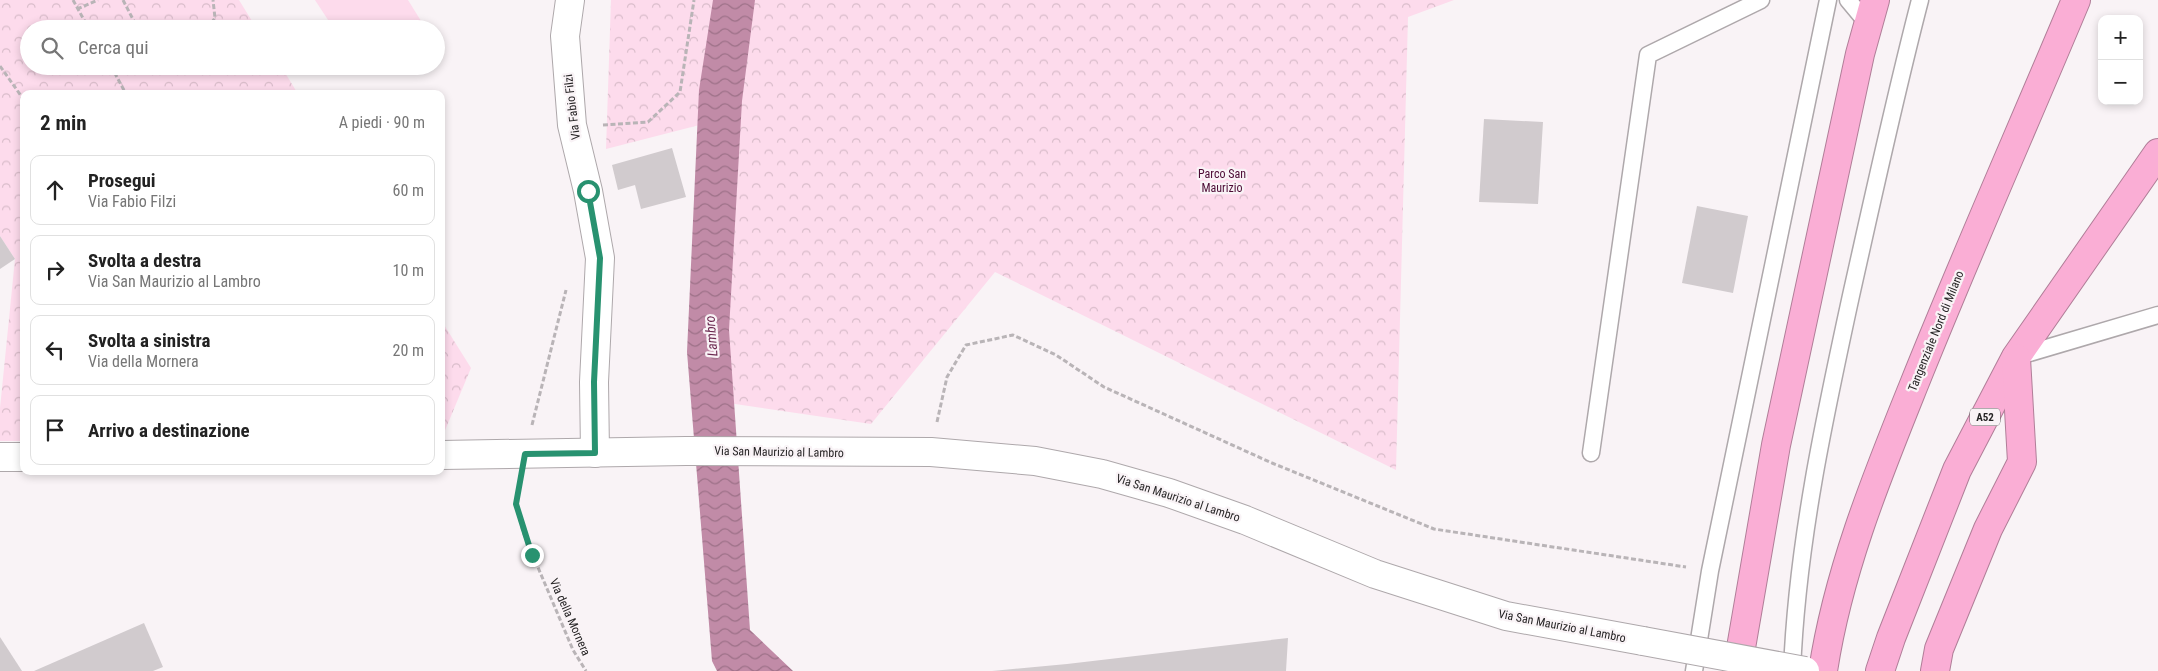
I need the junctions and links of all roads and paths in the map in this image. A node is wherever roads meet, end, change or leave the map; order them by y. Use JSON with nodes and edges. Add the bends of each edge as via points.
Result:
{"nodes":[{"id":1,"x":72,"y":0,"type":"edge"},
{"id":2,"x":98,"y":0,"type":"edge"},
{"id":3,"x":123,"y":0,"type":"edge"},
{"id":4,"x":213,"y":0,"type":"edge"},
{"id":5,"x":570,"y":0,"type":"edge"},
{"id":6,"x":694,"y":0,"type":"edge"},
{"id":7,"x":1761,"y":0,"type":"edge"},
{"id":8,"x":1828,"y":0,"type":"edge"},
{"id":9,"x":1848,"y":0,"type":"edge"},
{"id":10,"x":1920,"y":0,"type":"edge"},
{"id":11,"x":2076,"y":0,"type":"edge"},
{"id":12,"x":78,"y":9,"type":"junction"},
{"id":13,"x":1872,"y":12,"type":"edge"},
{"id":14,"x":84,"y":20,"type":"edge"},
{"id":15,"x":133,"y":20,"type":"edge"},
{"id":16,"x":214,"y":20,"type":"edge"},
{"id":17,"x":0,"y":66,"type":"edge"},
{"id":18,"x":116,"y":75,"type":"edge"},
{"id":19,"x":124,"y":90,"type":"edge"},
{"id":20,"x":20,"y":94,"type":"edge"},
{"id":21,"x":572,"y":125,"type":"junction"},
{"id":22,"x":2158,"y":153,"type":"edge"},
{"id":23,"x":569,"y":281,"type":"dead end"},
{"id":24,"x":2158,"y":314,"type":"edge"},
{"id":25,"x":2016,"y":357,"type":"junction"},
{"id":26,"x":931,"y":452,"type":"junction"},
{"id":27,"x":595,"y":453,"type":"junction"},
{"id":28,"x":1591,"y":453,"type":"dead end"},
{"id":29,"x":525,"y":454,"type":"junction"},
{"id":30,"x":445,"y":455,"type":"edge"},
{"id":31,"x":0,"y":457,"type":"edge"},
{"id":32,"x":20,"y":457,"type":"edge"},
{"id":33,"x":1710,"y":571,"type":"junction"},
{"id":34,"x":586,"y":671,"type":"edge"},
{"id":35,"x":1694,"y":671,"type":"edge"},
{"id":36,"x":1737,"y":671,"type":"edge"},
{"id":37,"x":1792,"y":671,"type":"edge"},
{"id":38,"x":1805,"y":671,"type":"edge"},
{"id":39,"x":1823,"y":671,"type":"edge"},
{"id":40,"x":1880,"y":671,"type":"edge"},
{"id":41,"x":1935,"y":671,"type":"edge"}],
"edges":[{"from":1,"to":12,"type":"path"},
{"from":2,"to":12,"type":"path"},
{"from":3,"to":15,"type":"path"},
{"from":4,"to":16,"type":"path"},
{"from":5,"to":21,"type":"main road","name":"Via Fabio Filzi","via":[[565,36]]},
{"from":6,"to":21,"type":"path","via":[[680,92],[648,122]]},
{"from":7,"to":28,"type":"lane","via":[[1648,55]]},
{"from":8,"to":33,"type":"lane"},
{"from":9,"to":13,"type":"lane"},
{"from":10,"to":37,"type":"lane","via":[[1899,79],[1834,374],[1808,521],[1794,628]]},
{"from":11,"to":39,"type":"highway","name":"Tangenziale Nord di Milano","via":[[1949,295],[1875,480],[1828,637]]},
{"from":12,"to":14,"type":"path"},
{"from":13,"to":36,"type":"highway","via":[[1858,63],[1778,435]]},
{"from":17,"to":20,"type":"path"},
{"from":18,"to":19,"type":"path"},
{"from":21,"to":27,"type":"main road","name":"Via Fabio Filzi","via":[[600,258],[594,382]]},
{"from":22,"to":25,"type":"highway","number":"A52"},
{"from":23,"to":29,"type":"path","name":"Via della Mornera"},
{"from":24,"to":25,"type":"lane"},
{"from":25,"to":40,"type":"highway","number":"A52","via":[[1957,470]]},
{"from":25,"to":41,"type":"highway","via":[[2022,462],[1988,529],[1940,649]]},
{"from":26,"to":27,"type":"main road","name":"Via San Maurizio al Lambro"},
{"from":26,"to":33,"type":"path","via":[[946,377],[966,344],[1012,335],[1056,355],[1104,387],[1272,463],[1434,529]]},
{"from":26,"to":38,"type":"main road","name":"Via San Maurizio al Lambro","bridge":true,"via":[[1035,462],[1102,474],[1169,493],[1245,520],[1374,574],[1506,616]]},
{"from":27,"to":29,"type":"main road","name":"Via San Maurizio al Lambro"},
{"from":29,"to":30,"type":"main road","name":"Via San Maurizio al Lambro"},
{"from":29,"to":34,"type":"path","name":"Via della Mornera","via":[[516,504],[523,532],[573,650]]},
{"from":31,"to":32,"type":"main road"},
{"from":33,"to":35,"type":"lane"}]}
